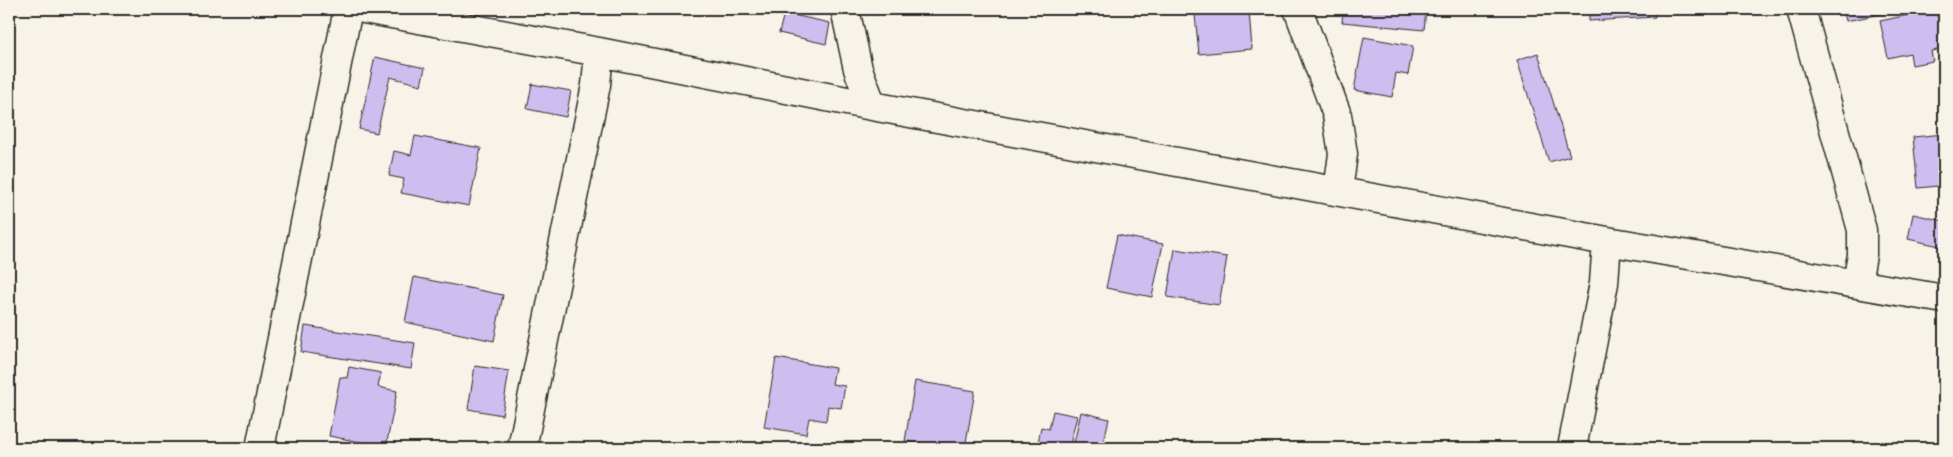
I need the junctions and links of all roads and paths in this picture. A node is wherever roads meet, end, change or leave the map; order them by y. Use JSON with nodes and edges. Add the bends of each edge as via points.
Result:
{"nodes":[{"id":1,"x":365,"y":9,"type":"edge"},
{"id":2,"x":845,"y":9,"type":"edge"},
{"id":3,"x":1298,"y":9,"type":"edge"},
{"id":4,"x":1801,"y":9,"type":"edge"},
{"id":5,"x":599,"y":52,"type":"junction"},
{"id":6,"x":872,"y":106,"type":"junction"},
{"id":7,"x":1338,"y":191,"type":"junction"},
{"id":8,"x":1607,"y":242,"type":"junction"},
{"id":9,"x":1856,"y":283,"type":"junction"},
{"id":10,"x":1944,"y":299,"type":"edge"},
{"id":11,"x":260,"y":448,"type":"edge"},
{"id":12,"x":522,"y":448,"type":"edge"},
{"id":13,"x":1572,"y":448,"type":"edge"}],
"edges":[{"from":1,"to":5,"type":"street"},
{"from":1,"to":11,"type":"street"},
{"from":2,"to":6,"type":"street","via":[[858,69]]},
{"from":3,"to":7,"type":"street","via":[[1337,115],[1343,154]]},
{"from":4,"to":9,"type":"street","via":[[1862,230],[1862,255]]},
{"from":5,"to":6,"type":"street"},
{"from":5,"to":12,"type":"street","via":[[596,85]]},
{"from":6,"to":7,"type":"street"},
{"from":7,"to":8,"type":"street"},
{"from":8,"to":9,"type":"street"},
{"from":8,"to":13,"type":"street","via":[[1604,283]]},
{"from":9,"to":10,"type":"street"}]}
